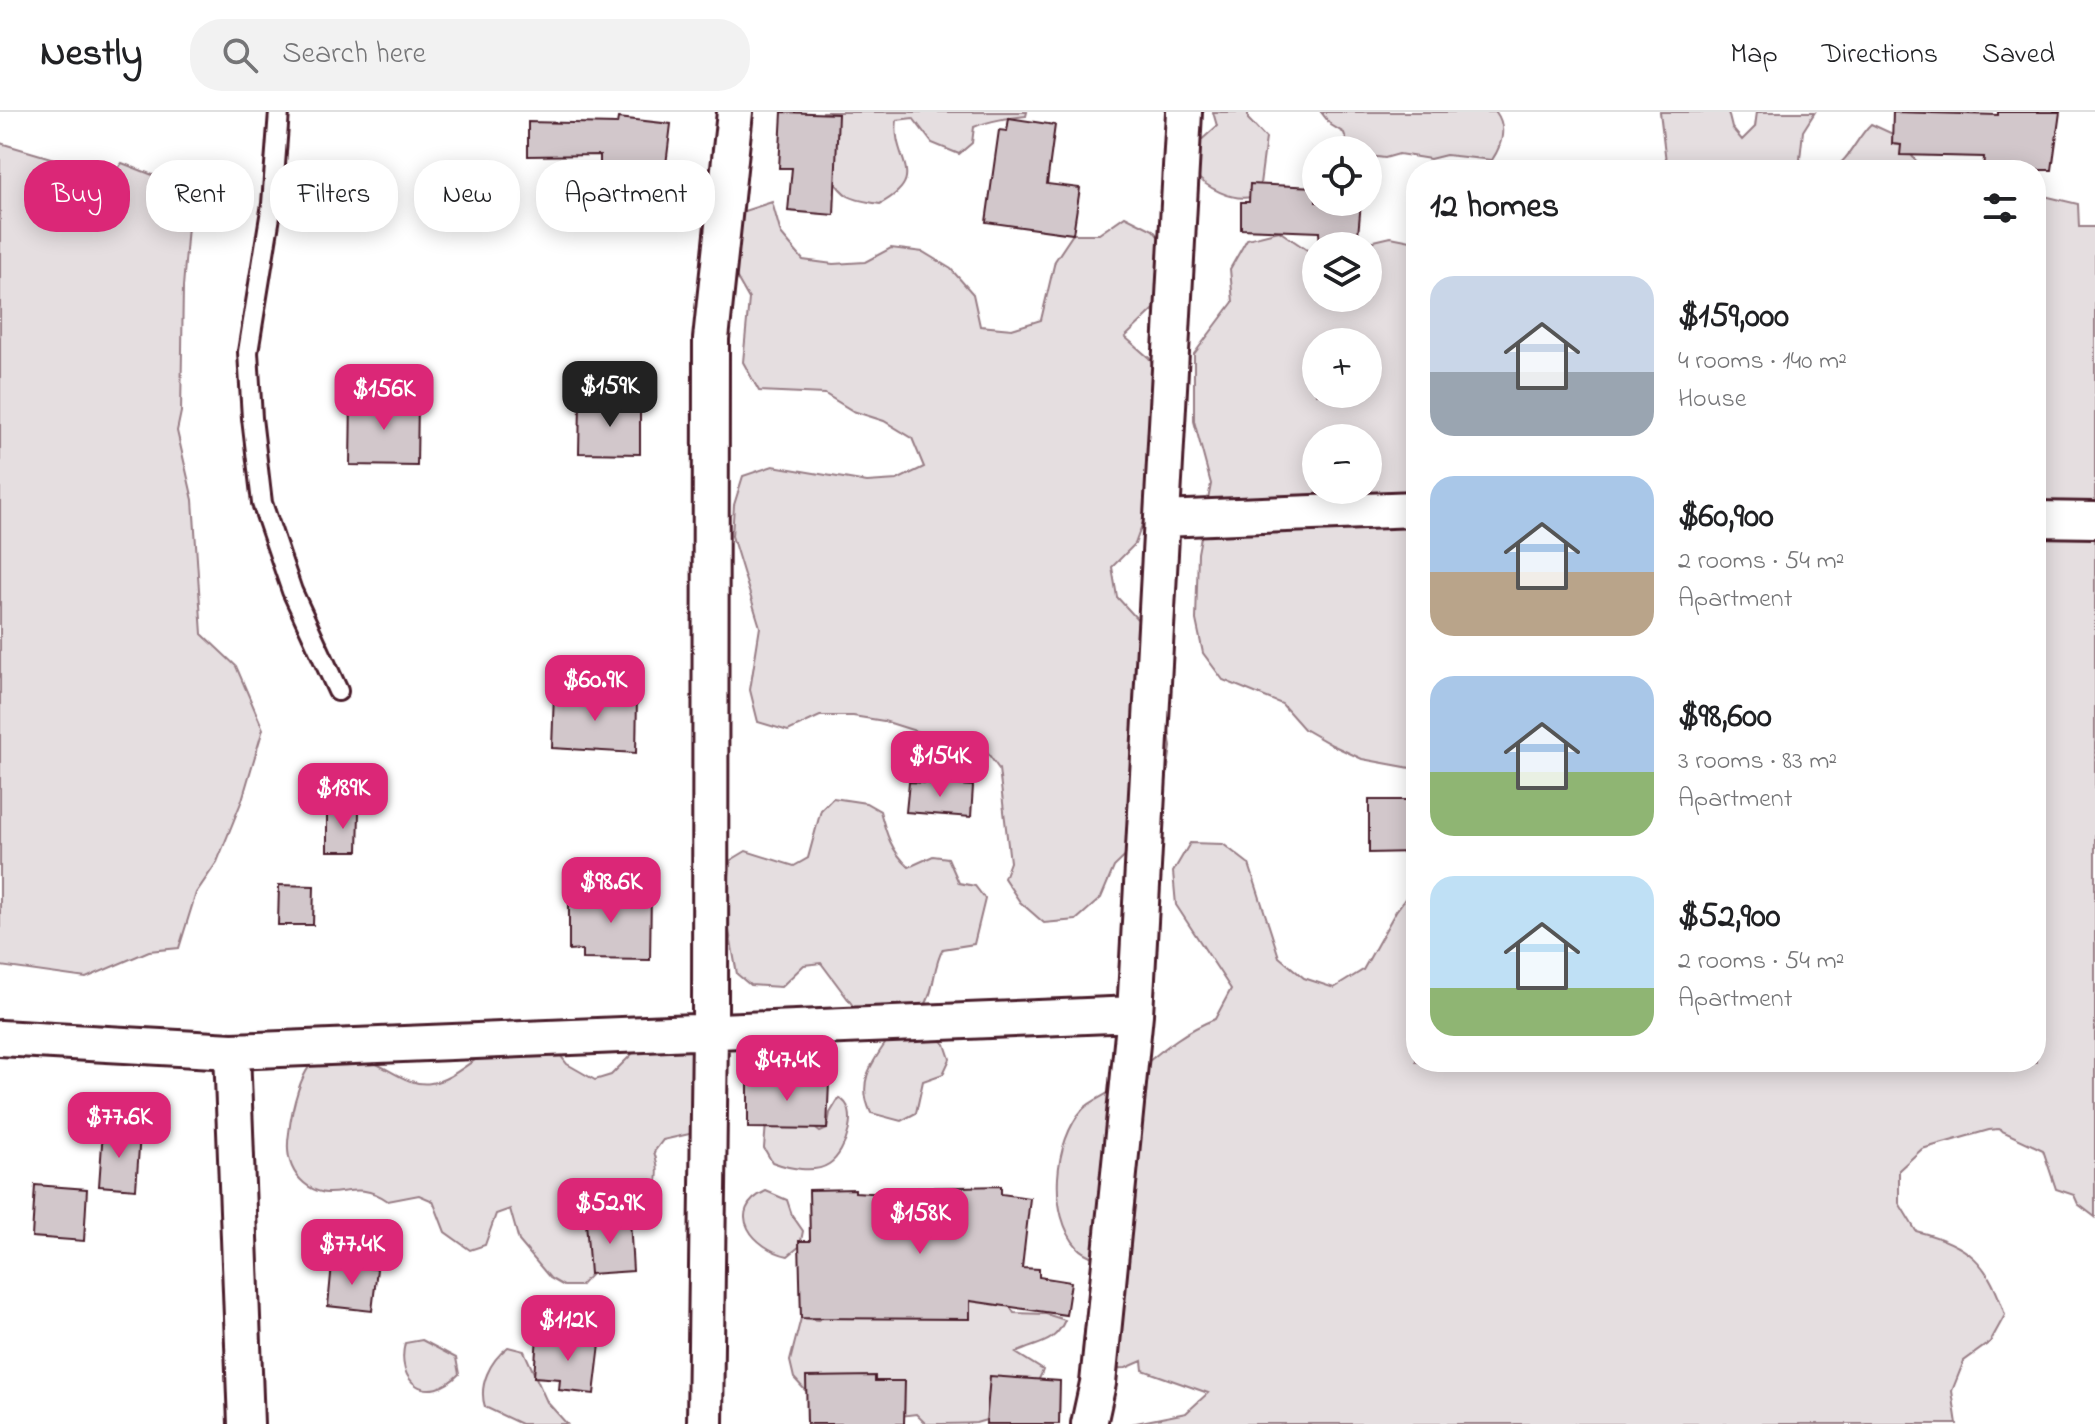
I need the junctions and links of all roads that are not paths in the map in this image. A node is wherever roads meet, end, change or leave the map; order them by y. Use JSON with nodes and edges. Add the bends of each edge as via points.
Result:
{"nodes":[{"id":1,"x":279,"y":112,"type":"edge"},
{"id":2,"x":735,"y":112,"type":"edge"},
{"id":3,"x":1184,"y":112,"type":"edge"},
{"id":4,"x":1406,"y":509,"type":"edge"},
{"id":5,"x":1162,"y":519,"type":"junction"},
{"id":6,"x":2046,"y":519,"type":"edge"},
{"id":7,"x":2095,"y":520,"type":"edge"},
{"id":8,"x":338,"y":691,"type":"dead end"},
{"id":9,"x":1135,"y":1014,"type":"junction"},
{"id":10,"x":710,"y":1032,"type":"junction"},
{"id":11,"x":0,"y":1038,"type":"edge"},
{"id":12,"x":232,"y":1051,"type":"junction"},
{"id":13,"x":246,"y":1424,"type":"edge"},
{"id":14,"x":705,"y":1424,"type":"edge"},
{"id":15,"x":1089,"y":1424,"type":"edge"}],
"edges":[{"from":1,"to":8,"type":"lane","via":[[272,204],[248,352],[252,418],[262,503],[292,591]]},
{"from":2,"to":10,"type":"street","via":[[711,339]]},
{"from":3,"to":5,"type":"street"},
{"from":4,"to":5,"type":"street"},
{"from":5,"to":9,"type":"street"},
{"from":6,"to":7,"type":"street"},
{"from":9,"to":10,"type":"street"},
{"from":9,"to":15,"type":"street","via":[[1098,1383]]},
{"from":10,"to":12,"type":"street"},
{"from":10,"to":14,"type":"street"},
{"from":11,"to":12,"type":"street"},
{"from":12,"to":13,"type":"street"}]}
